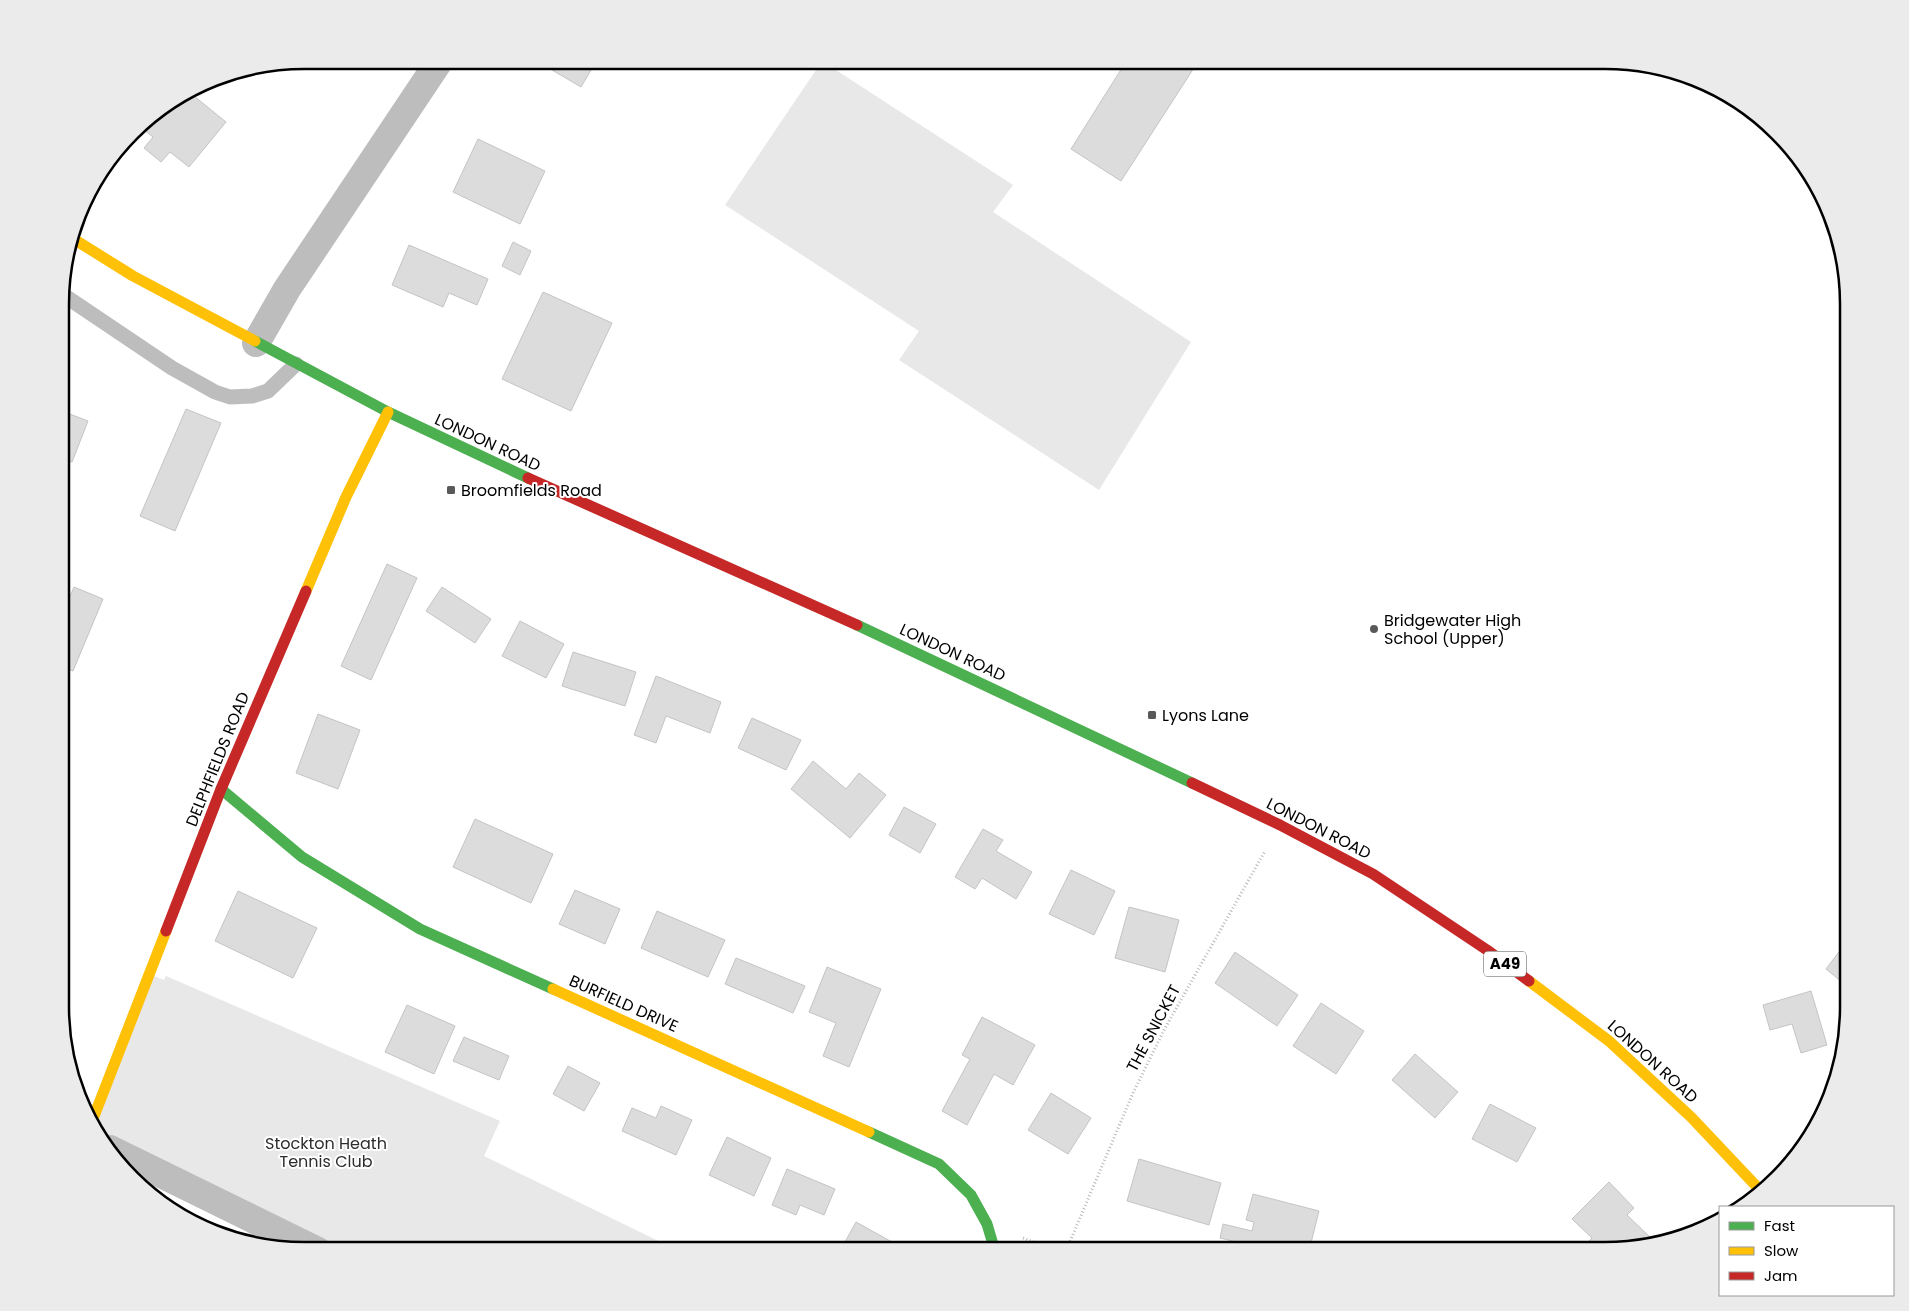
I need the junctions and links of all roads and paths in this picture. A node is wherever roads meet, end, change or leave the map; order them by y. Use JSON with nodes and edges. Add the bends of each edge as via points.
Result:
{"nodes":[{"id":1,"x":434,"y":69,"type":"edge"},
{"id":2,"x":77,"y":241,"type":"edge"},
{"id":3,"x":69,"y":299,"type":"edge"},
{"id":4,"x":256,"y":343,"type":"junction"},
{"id":5,"x":296,"y":364,"type":"junction"},
{"id":6,"x":388,"y":412,"type":"junction"},
{"id":7,"x":221,"y":789,"type":"junction"},
{"id":8,"x":1280,"y":825,"type":"junction"},
{"id":9,"x":95,"y":1114,"type":"edge"},
{"id":10,"x":120,"y":1154,"type":"edge"},
{"id":11,"x":1756,"y":1187,"type":"edge"},
{"id":12,"x":302,"y":1242,"type":"edge"},
{"id":13,"x":992,"y":1242,"type":"edge"},
{"id":14,"x":1070,"y":1242,"type":"edge"}],
"edges":[{"from":1,"to":4,"type":"street","via":[[287,290]]},
{"from":2,"to":4,"type":"main road","name":"LONDON ROAD","number":"A49","via":[[133,276]]},
{"from":3,"to":5,"type":"lane","via":[[172,368],[230,397],[268,391]]},
{"from":4,"to":5,"type":"main road","name":"LONDON ROAD","number":"A49"},
{"from":5,"to":6,"type":"main road","name":"LONDON ROAD","number":"A49"},
{"from":6,"to":7,"type":"main road","name":"DELPHFIELDS ROAD","via":[[346,497]]},
{"from":6,"to":8,"type":"main road","name":"LONDON ROAD","number":"A49","via":[[549,488],[888,639]]},
{"from":7,"to":9,"type":"main road","name":"DELPHFIELDS ROAD"},
{"from":7,"to":13,"type":"main road","name":"BURFIELD DRIVE","via":[[302,857],[420,929],[939,1164],[971,1195],[987,1224]]},
{"from":8,"to":11,"type":"main road","name":"LONDON ROAD","number":"A49","via":[[1372,874],[1487,950],[1609,1041],[1696,1122]]},
{"from":8,"to":14,"type":"path","name":"THE SNICKET","via":[[1164,1030]]},
{"from":10,"to":12,"type":"street"}]}
